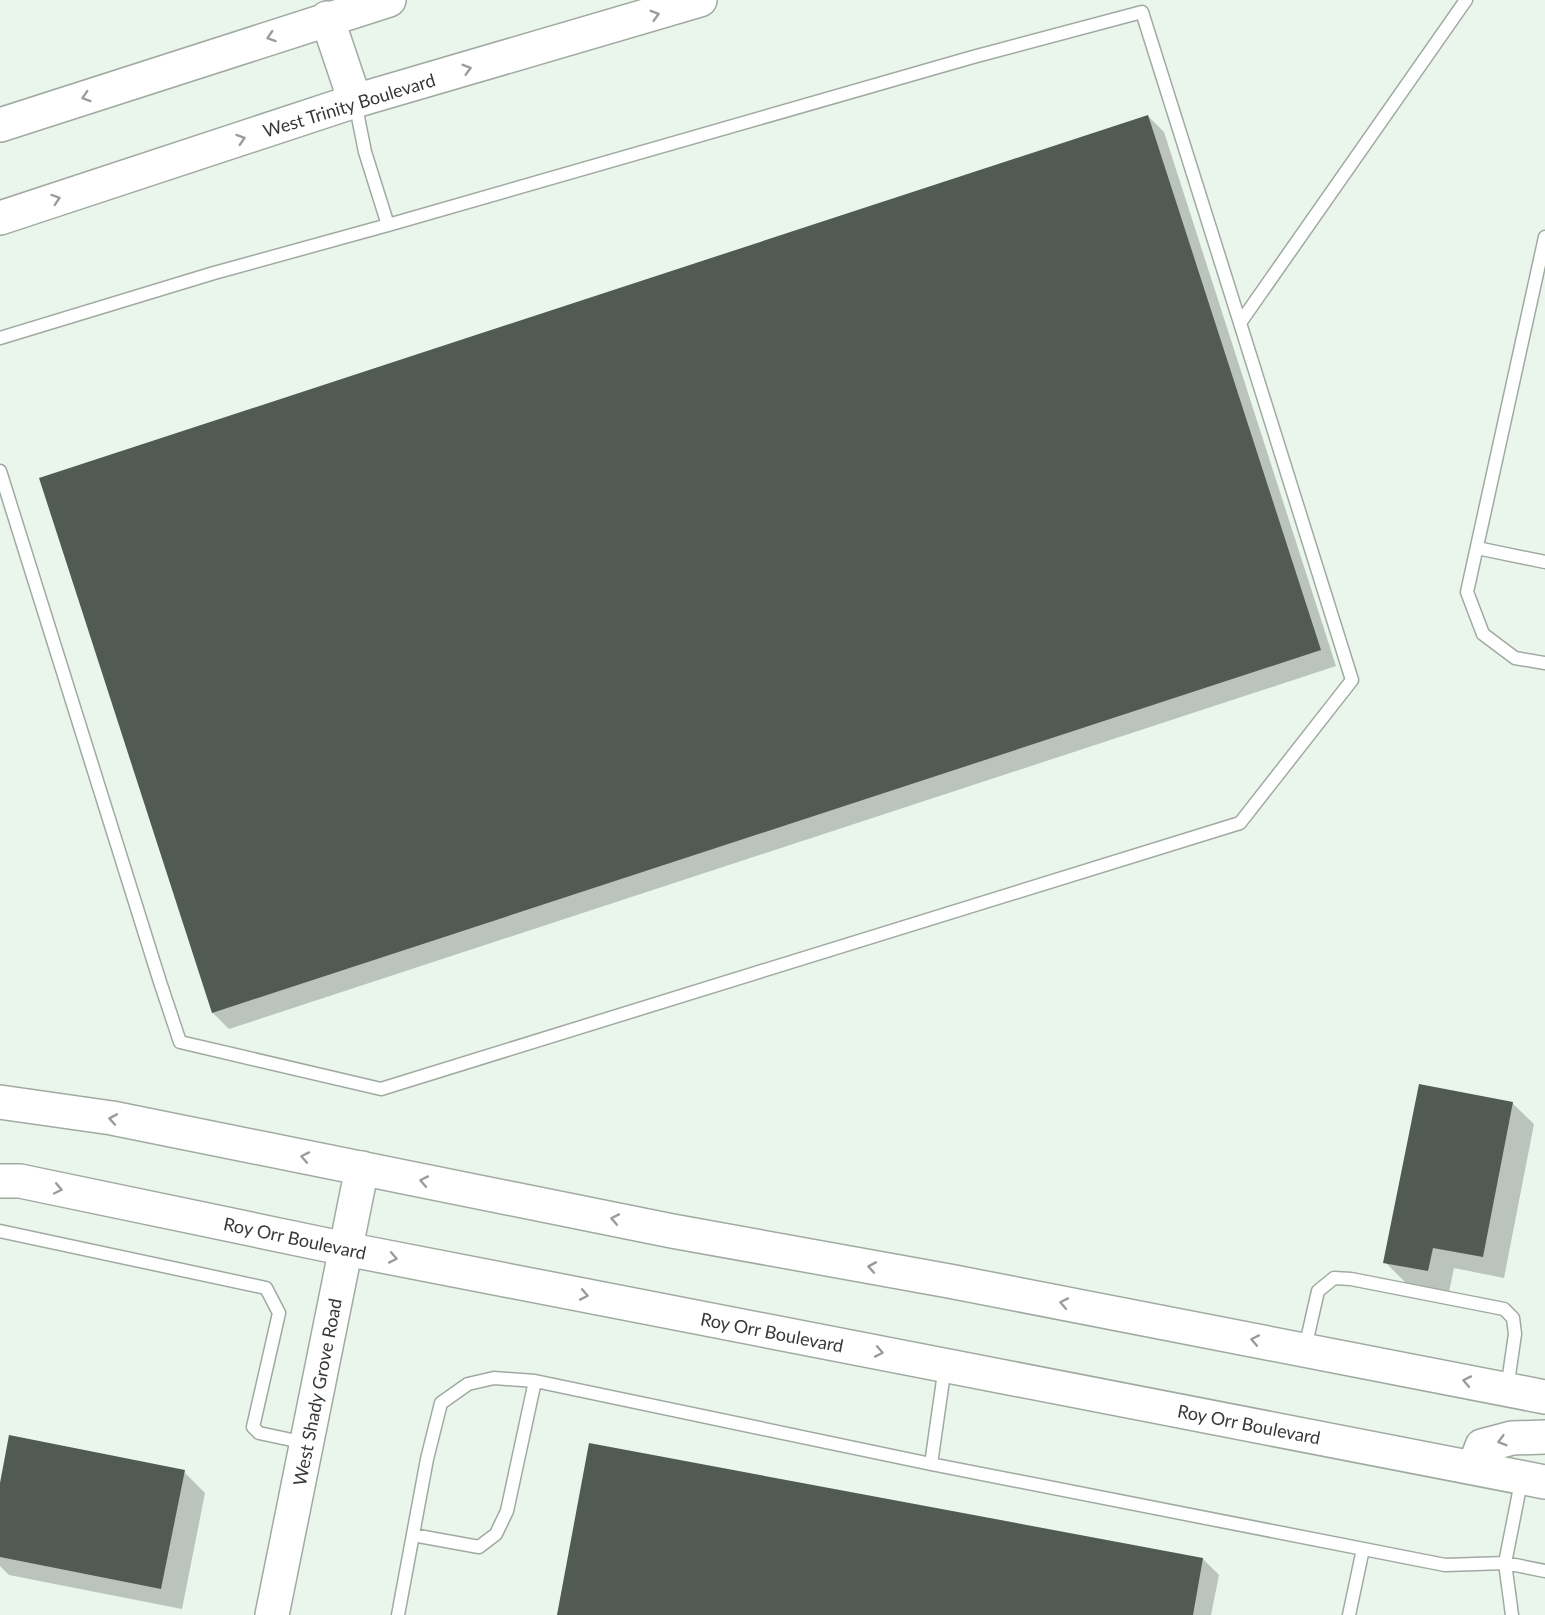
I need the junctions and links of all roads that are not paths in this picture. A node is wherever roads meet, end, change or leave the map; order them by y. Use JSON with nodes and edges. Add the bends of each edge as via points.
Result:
{"nodes":[{"id":1,"x":389,"y":0,"type":"edge"},
{"id":2,"x":700,"y":0,"type":"edge"},
{"id":3,"x":1466,"y":0,"type":"edge"},
{"id":4,"x":325,"y":14,"type":"junction"},
{"id":5,"x":355,"y":101,"type":"junction"},
{"id":6,"x":0,"y":125,"type":"edge"},
{"id":7,"x":0,"y":218,"type":"edge"},
{"id":8,"x":388,"y":225,"type":"junction"},
{"id":9,"x":1545,"y":237,"type":"edge"},
{"id":10,"x":1240,"y":324,"type":"junction"},
{"id":11,"x":0,"y":338,"type":"edge"},
{"id":12,"x":0,"y":471,"type":"edge"},
{"id":13,"x":1477,"y":548,"type":"junction"},
{"id":14,"x":1545,"y":562,"type":"edge"},
{"id":15,"x":1545,"y":663,"type":"edge"},
{"id":16,"x":0,"y":1102,"type":"edge"},
{"id":17,"x":362,"y":1168,"type":"junction"},
{"id":18,"x":0,"y":1181,"type":"edge"},
{"id":19,"x":0,"y":1231,"type":"edge"},
{"id":20,"x":346,"y":1249,"type":"junction"},
{"id":21,"x":1305,"y":1349,"type":"junction"},
{"id":22,"x":946,"y":1365,"type":"junction"},
{"id":23,"x":535,"y":1382,"type":"junction"},
{"id":24,"x":1507,"y":1389,"type":"junction"},
{"id":25,"x":1545,"y":1397,"type":"edge"},
{"id":26,"x":1545,"y":1437,"type":"edge"},
{"id":27,"x":307,"y":1443,"type":"junction"},
{"id":28,"x":931,"y":1464,"type":"junction"},
{"id":29,"x":1474,"y":1467,"type":"junction"},
{"id":30,"x":1534,"y":1480,"type":"edge"},
{"id":31,"x":413,"y":1535,"type":"junction"},
{"id":32,"x":1363,"y":1549,"type":"junction"},
{"id":33,"x":1505,"y":1563,"type":"junction"},
{"id":34,"x":1545,"y":1571,"type":"edge"},
{"id":35,"x":272,"y":1615,"type":"edge"},
{"id":36,"x":398,"y":1615,"type":"edge"},
{"id":37,"x":1348,"y":1615,"type":"edge"},
{"id":38,"x":1512,"y":1615,"type":"edge"}],
"edges":[{"from":1,"to":4,"type":"main road"},
{"from":5,"to":2,"type":"main road","name":"West Trinity Boulevard","one_way":true},
{"from":3,"to":10,"type":"lane"},
{"from":4,"to":5,"type":"main road"},
{"from":4,"to":6,"type":"main road","one_way":true},
{"from":7,"to":5,"type":"main road","name":"West Trinity Boulevard","one_way":true},
{"from":5,"to":8,"type":"lane","via":[[365,152]]},
{"from":8,"to":10,"type":"lane","via":[[1142,12]]},
{"from":8,"to":11,"type":"lane"},
{"from":9,"to":13,"type":"lane"},
{"from":10,"to":12,"type":"lane","via":[[1352,680],[1240,822],[381,1089],[180,1042]]},
{"from":13,"to":14,"type":"lane"},
{"from":13,"to":15,"type":"lane","via":[[1467,592],[1483,634],[1515,658]]},
{"from":17,"to":16,"type":"main road","one_way":true,"via":[[112,1118]]},
{"from":17,"to":20,"type":"main road","name":"West Shady Grove Road"},
{"from":21,"to":17,"type":"main road","one_way":true,"via":[[672,1231]]},
{"from":18,"to":20,"type":"main road","name":"Roy Orr Boulevard","one_way":true,"via":[[20,1181]]},
{"from":19,"to":27,"type":"lane","via":[[266,1288],[279,1313],[253,1427],[259,1433]]},
{"from":20,"to":22,"type":"main road","name":"Roy Orr Boulevard","one_way":true},
{"from":20,"to":27,"type":"main road","name":"West Shady Grove Road"},
{"from":24,"to":21,"type":"main road","one_way":true},
{"from":21,"to":24,"type":"lane","via":[[1318,1291],[1334,1278],[1504,1309],[1513,1318],[1515,1334]]},
{"from":22,"to":28,"type":"lane"},
{"from":22,"to":29,"type":"main road","name":"Roy Orr Boulevard"},
{"from":23,"to":28,"type":"lane"},
{"from":23,"to":31,"type":"lane","via":[[494,1378],[468,1384],[441,1403]]},
{"from":23,"to":31,"type":"lane","via":[[507,1511],[496,1534],[479,1547]]},
{"from":24,"to":25,"type":"main road"},
{"from":26,"to":29,"type":"main road","one_way":true,"via":[[1512,1438],[1482,1446]]},
{"from":27,"to":35,"type":"main road","name":"West Shady Grove Road"},
{"from":28,"to":32,"type":"lane"},
{"from":29,"to":30,"type":"main road","name":"Roy Orr Boulevard"},
{"from":30,"to":33,"type":"lane"},
{"from":31,"to":36,"type":"lane"},
{"from":32,"to":33,"type":"lane","via":[[1445,1565]]},
{"from":32,"to":37,"type":"lane"},
{"from":33,"to":34,"type":"lane"},
{"from":33,"to":38,"type":"lane"}]}
